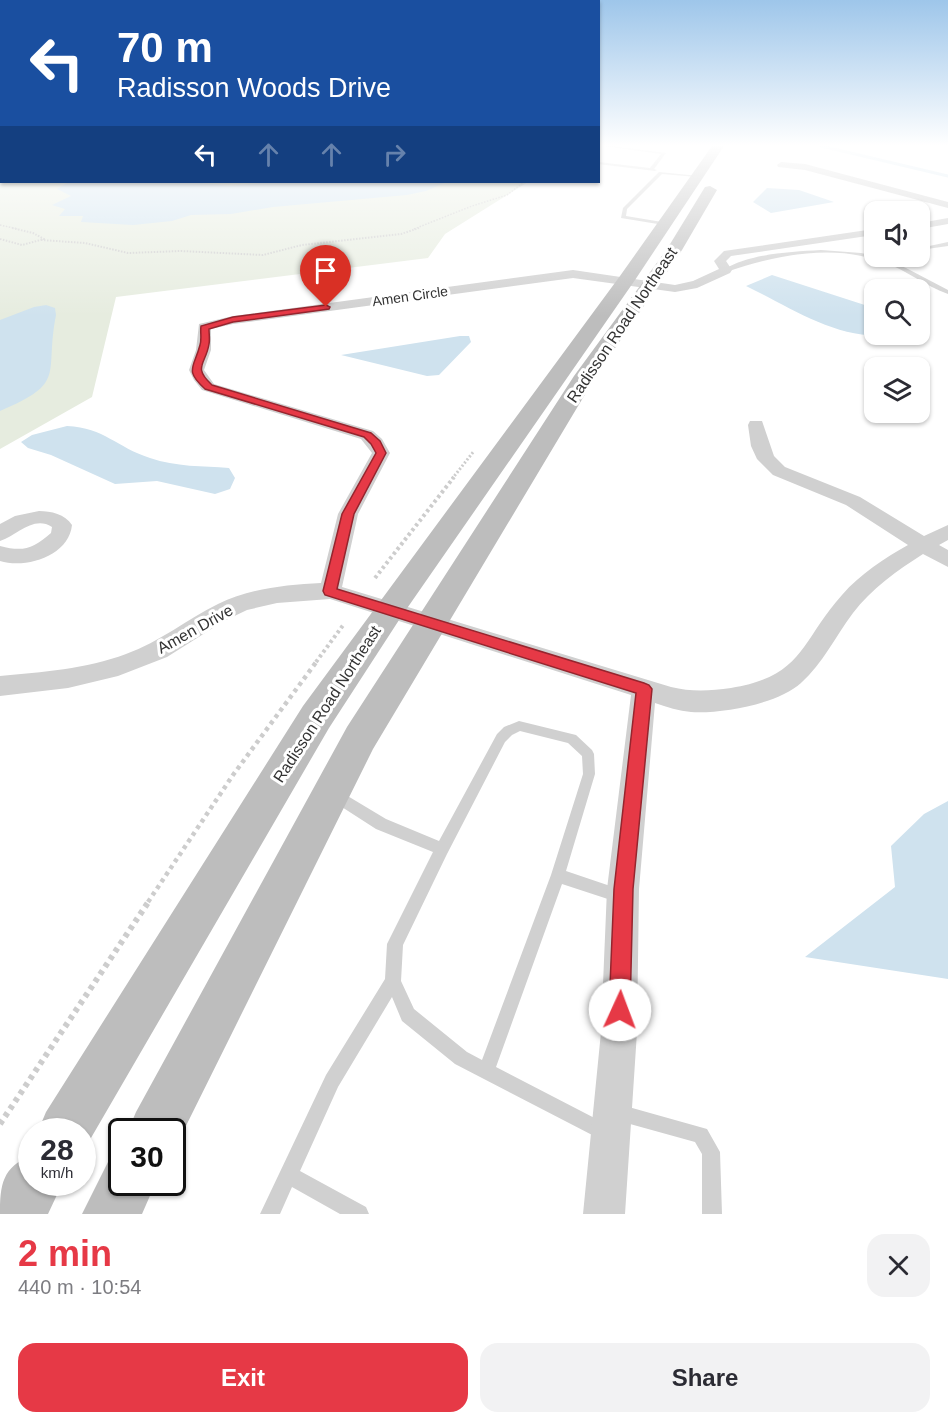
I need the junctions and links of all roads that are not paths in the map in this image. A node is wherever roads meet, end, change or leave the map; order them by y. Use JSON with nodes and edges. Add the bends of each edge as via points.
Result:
{"nodes":[{"id":1,"x":631,"y":203,"type":"edge"},
{"id":2,"x":680,"y":203,"type":"edge"},
{"id":3,"x":695,"y":203,"type":"edge"},
{"id":4,"x":948,"y":221,"type":"edge"},
{"id":5,"x":662,"y":224,"type":"junction"},
{"id":6,"x":930,"y":224,"type":"edge"},
{"id":7,"x":864,"y":233,"type":"edge"},
{"id":8,"x":948,"y":244,"type":"edge"},
{"id":9,"x":930,"y":247,"type":"edge"},
{"id":10,"x":864,"y":255,"type":"edge"},
{"id":11,"x":897,"y":267,"type":"edge"},
{"id":12,"x":726,"y":270,"type":"junction"},
{"id":13,"x":637,"y":282,"type":"junction"},
{"id":14,"x":948,"y":292,"type":"edge"},
{"id":15,"x":756,"y":425,"type":"dead end"},
{"id":16,"x":948,"y":532,"type":"edge"},
{"id":17,"x":0,"y":534,"type":"edge"},
{"id":18,"x":922,"y":544,"type":"junction"},
{"id":19,"x":2,"y":556,"type":"edge"},
{"id":20,"x":948,"y":560,"type":"edge"},
{"id":21,"x":330,"y":591,"type":"junction"},
{"id":22,"x":390,"y":609,"type":"junction"},
{"id":23,"x":430,"y":622,"type":"junction"},
{"id":24,"x":0,"y":686,"type":"edge"},
{"id":25,"x":644,"y":689,"type":"junction"},
{"id":26,"x":331,"y":792,"type":"junction"},
{"id":27,"x":442,"y":849,"type":"junction"},
{"id":28,"x":558,"y":875,"type":"junction"},
{"id":29,"x":623,"y":897,"type":"junction"},
{"id":30,"x":393,"y":981,"type":"junction"},
{"id":31,"x":486,"y":1071,"type":"junction"},
{"id":32,"x":73,"y":1118,"type":"edge"},
{"id":33,"x":162,"y":1118,"type":"edge"},
{"id":34,"x":611,"y":1123,"type":"junction"},
{"id":35,"x":289,"y":1175,"type":"junction"},
{"id":36,"x":27,"y":1196,"type":"edge"},
{"id":37,"x":121,"y":1196,"type":"edge"},
{"id":38,"x":16,"y":1214,"type":"edge"},
{"id":39,"x":111,"y":1214,"type":"edge"},
{"id":40,"x":270,"y":1214,"type":"edge"},
{"id":41,"x":359,"y":1214,"type":"edge"},
{"id":42,"x":604,"y":1214,"type":"edge"},
{"id":43,"x":712,"y":1214,"type":"edge"}],
"edges":[{"from":1,"to":5,"type":"lane","via":[[623,217]]},
{"from":2,"to":5,"type":"main road","name":"Radisson Road Northeast"},
{"from":3,"to":13,"type":"main road","name":"Radisson Road Northeast","via":[[674,250]]},
{"from":4,"to":6,"type":"street"},
{"from":5,"to":13,"type":"main road","name":"Radisson Road Northeast"},
{"from":7,"to":12,"type":"street","via":[[738,250],[720,261]]},
{"from":8,"to":9,"type":"lane"},
{"from":10,"to":12,"type":"lane","via":[[835,252],[764,257]]},
{"from":11,"to":14,"type":"lane"},
{"from":12,"to":13,"type":"street","via":[[689,287]]},
{"from":13,"to":21,"type":"street","name":"Amen Circle","via":[[583,274],[559,275],[204,327],[205,344],[196,367],[198,378],[208,387],[368,435],[381,453],[348,514]]},
{"from":13,"to":22,"type":"main road","name":"Radisson Road Northeast"},
{"from":13,"to":23,"type":"main road","name":"Radisson Road Northeast","via":[[585,376]]},
{"from":15,"to":18,"type":"street","via":[[766,459],[779,471],[853,501]]},
{"from":16,"to":18,"type":"street","name":"Amen Drive"},
{"from":17,"to":19,"type":"street","via":[[23,520],[39,517],[56,519],[62,525],[61,535],[44,550],[18,557]]},
{"from":18,"to":20,"type":"street"},
{"from":18,"to":25,"type":"street","name":"Amen Drive","via":[[857,594],[810,658],[786,682],[724,700],[689,701]]},
{"from":21,"to":22,"type":"street","name":"Amen Drive"},
{"from":21,"to":24,"type":"street","name":"Amen Drive","via":[[284,594],[228,609],[137,660],[99,672]]},
{"from":22,"to":23,"type":"street","name":"Amen Drive"},
{"from":22,"to":32,"type":"main road","name":"Radisson Road Northeast","via":[[286,764]]},
{"from":23,"to":25,"type":"street","name":"Amen Drive"},
{"from":23,"to":26,"type":"main road","name":"Radisson Road Northeast"},
{"from":25,"to":29,"type":"street"},
{"from":26,"to":27,"type":"lane","via":[[381,824]]},
{"from":26,"to":33,"type":"main road","name":"Radisson Road Northeast"},
{"from":27,"to":28,"type":"lane","via":[[501,738],[519,726],[572,739],[588,754],[589,774]]},
{"from":27,"to":30,"type":"lane","via":[[395,944]]},
{"from":28,"to":29,"type":"lane"},
{"from":28,"to":31,"type":"lane"},
{"from":29,"to":34,"type":"street","via":[[619,1032]]},
{"from":30,"to":31,"type":"lane","via":[[408,1015],[461,1058]]},
{"from":30,"to":35,"type":"lane","via":[[332,1081]]},
{"from":31,"to":34,"type":"lane"},
{"from":34,"to":42,"type":"street"},
{"from":34,"to":43,"type":"lane","via":[[701,1134],[711,1152]]},
{"from":35,"to":40,"type":"lane"},
{"from":35,"to":41,"type":"lane"},
{"from":36,"to":38,"type":"main road"},
{"from":37,"to":39,"type":"main road"}]}
